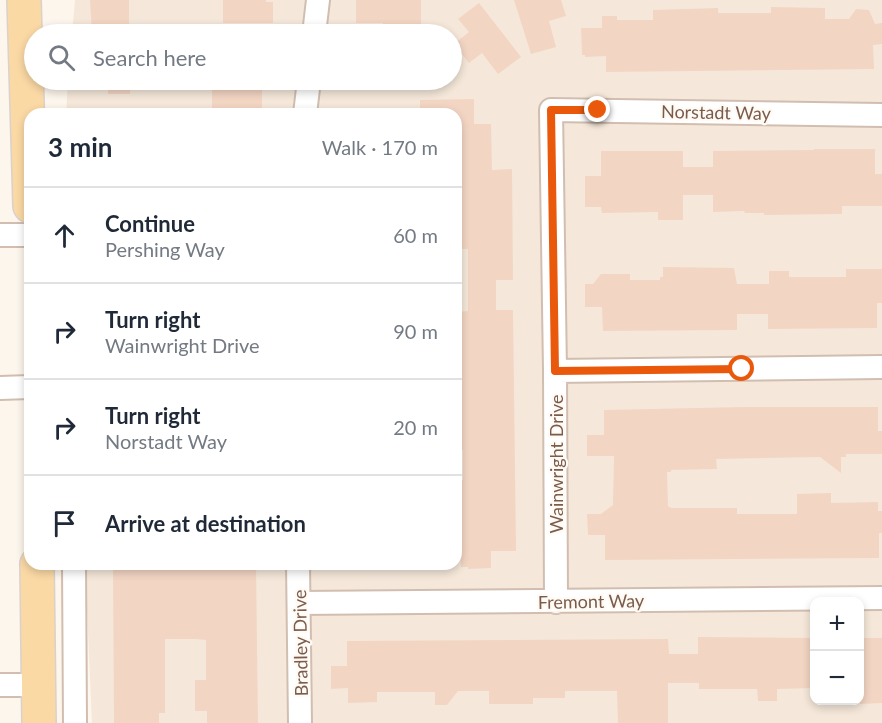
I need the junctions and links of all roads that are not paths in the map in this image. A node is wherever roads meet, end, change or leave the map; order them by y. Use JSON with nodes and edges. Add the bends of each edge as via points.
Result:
{"nodes":[{"id":1,"x":24,"y":0,"type":"edge"},
{"id":2,"x":318,"y":0,"type":"edge"},
{"id":3,"x":25,"y":24,"type":"edge"},
{"id":4,"x":315,"y":24,"type":"edge"},
{"id":5,"x":27,"y":90,"type":"edge"},
{"id":6,"x":308,"y":90,"type":"edge"},
{"id":7,"x":27,"y":108,"type":"edge"},
{"id":8,"x":306,"y":108,"type":"edge"},
{"id":9,"x":551,"y":110,"type":"joint"},
{"id":10,"x":882,"y":115,"type":"edge"},
{"id":11,"x":0,"y":235,"type":"edge"},
{"id":12,"x":24,"y":235,"type":"edge"},
{"id":13,"x":882,"y":367,"type":"edge"},
{"id":14,"x":555,"y":371,"type":"junction"},
{"id":15,"x":24,"y":387,"type":"edge"},
{"id":16,"x":0,"y":388,"type":"edge"},
{"id":17,"x":38,"y":570,"type":"edge"},
{"id":18,"x":74,"y":570,"type":"edge"},
{"id":19,"x":298,"y":570,"type":"edge"},
{"id":20,"x":882,"y":598,"type":"edge"},
{"id":21,"x":556,"y":602,"type":"junction"},
{"id":22,"x":299,"y":603,"type":"junction"},
{"id":23,"x":0,"y":685,"type":"edge"},
{"id":24,"x":39,"y":685,"type":"junction"},
{"id":25,"x":39,"y":723,"type":"edge"},
{"id":26,"x":75,"y":723,"type":"edge"},
{"id":27,"x":300,"y":723,"type":"edge"}],
"edges":[{"from":1,"to":3,"type":"main road"},
{"from":2,"to":4,"type":"street"},
{"from":5,"to":7,"type":"main road"},
{"from":6,"to":8,"type":"street"},
{"from":9,"to":10,"type":"street","name":"Norstadt Way"},
{"from":9,"to":14,"type":"street","name":"Wainwright Drive"},
{"from":11,"to":12,"type":"street"},
{"from":13,"to":14,"type":"street"},
{"from":14,"to":21,"type":"street","name":"Wainwright Drive"},
{"from":15,"to":16,"type":"street"},
{"from":17,"to":24,"type":"main road"},
{"from":18,"to":26,"type":"street"},
{"from":19,"to":22,"type":"street","name":"Bradley Drive"},
{"from":20,"to":21,"type":"street","name":"Fremont Way"},
{"from":21,"to":22,"type":"street","name":"Fremont Way"},
{"from":22,"to":27,"type":"street","name":"Bradley Drive"},
{"from":23,"to":24,"type":"street"},
{"from":24,"to":25,"type":"main road"}]}
